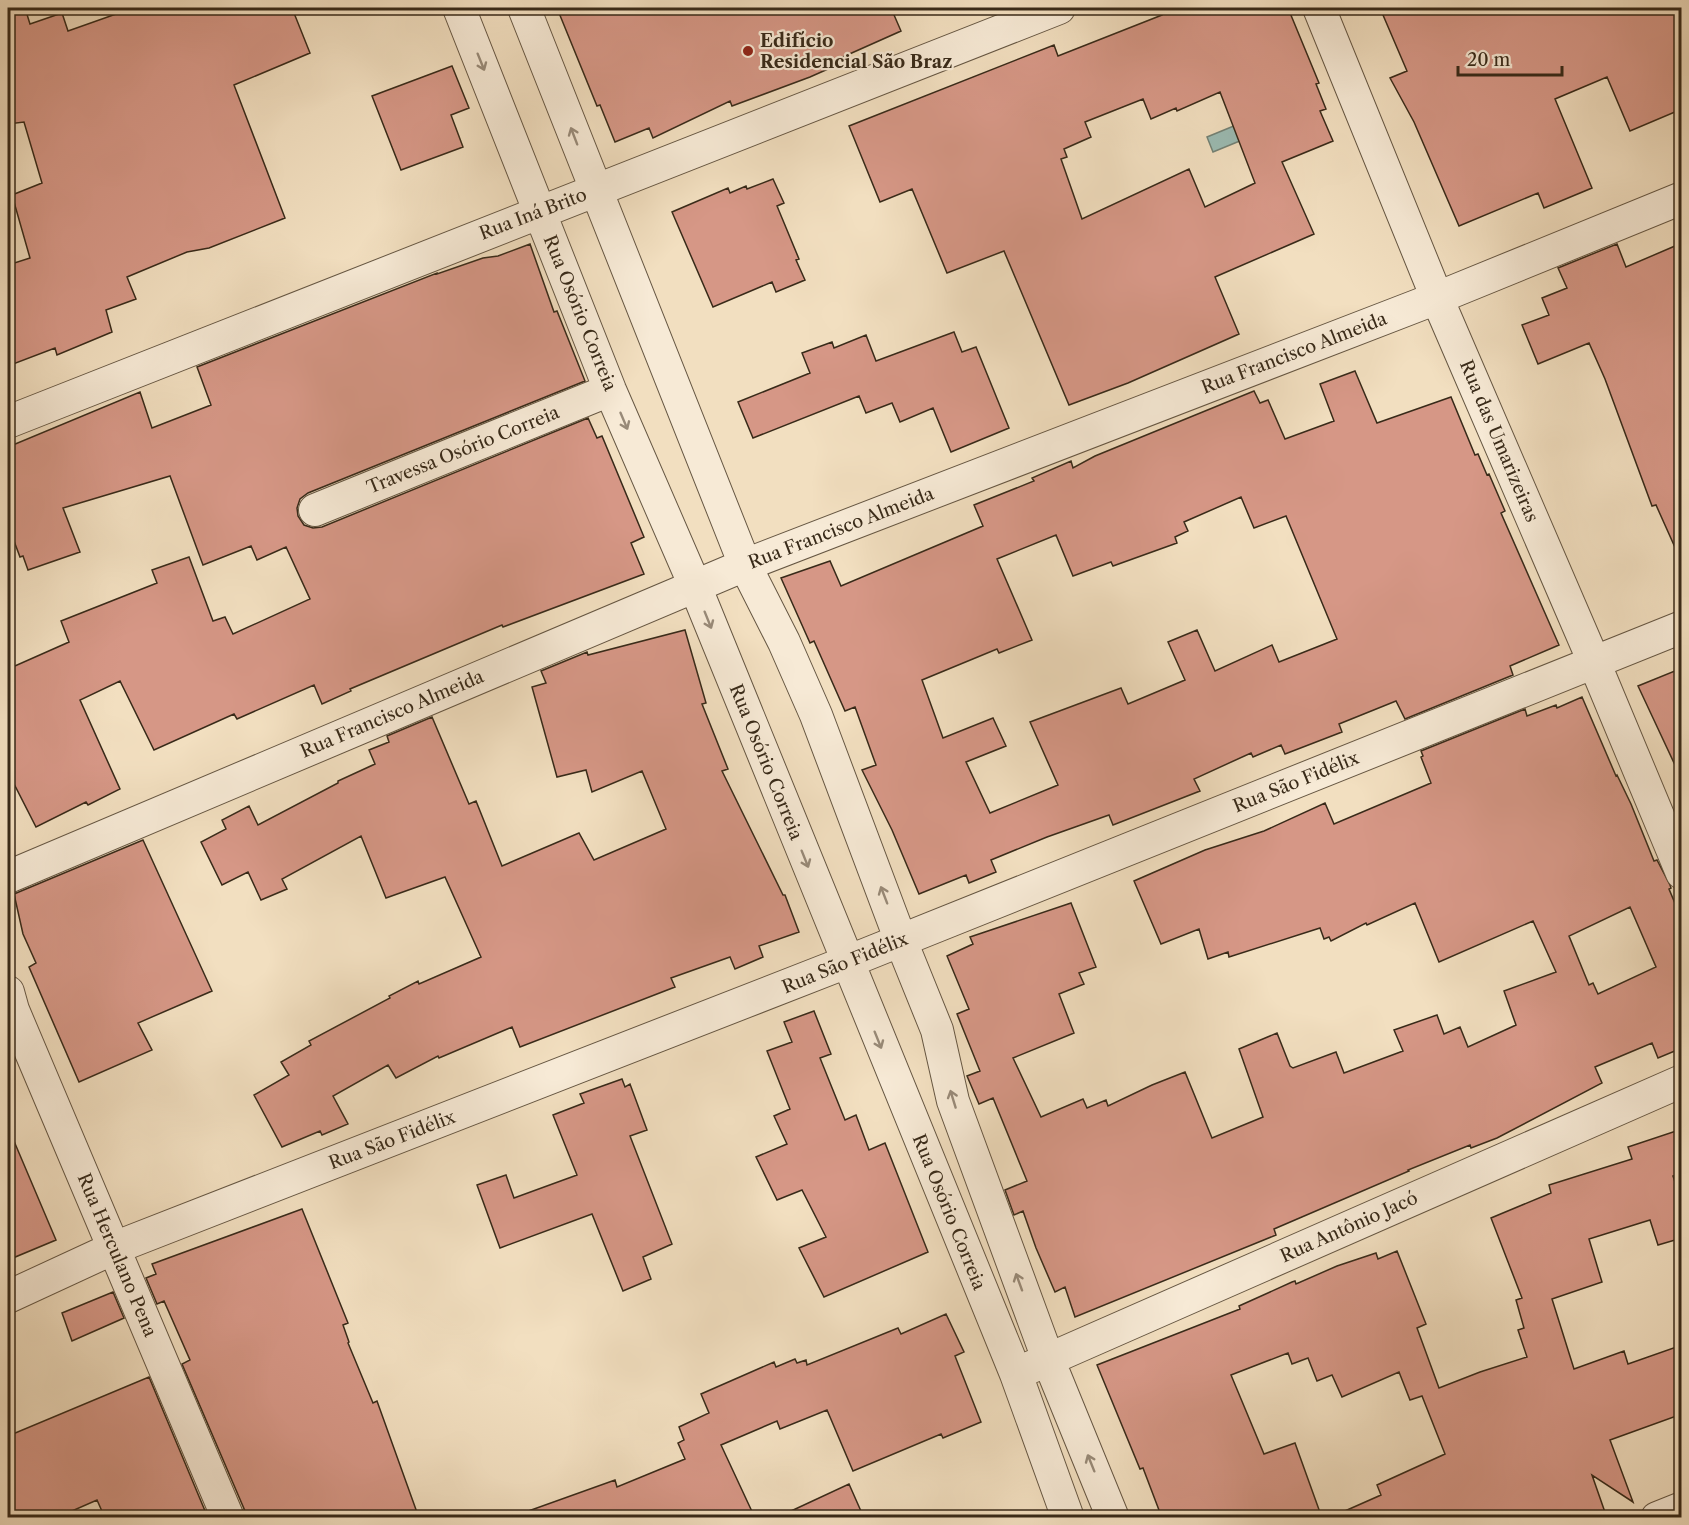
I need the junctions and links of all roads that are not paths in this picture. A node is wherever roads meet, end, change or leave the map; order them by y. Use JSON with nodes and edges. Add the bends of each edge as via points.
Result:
{"nodes":[{"id":1,"x":459,"y":8,"type":"edge"},
{"id":2,"x":524,"y":8,"type":"edge"},
{"id":3,"x":1059,"y":8,"type":"edge"},
{"id":4,"x":1319,"y":8,"type":"edge"},
{"id":5,"x":596,"y":190,"type":"junction"},
{"id":6,"x":1682,"y":198,"type":"edge"},
{"id":7,"x":540,"y":211,"type":"junction"},
{"id":8,"x":1437,"y":298,"type":"junction"},
{"id":9,"x":610,"y":390,"type":"junction"},
{"id":10,"x":8,"y":422,"type":"edge"},
{"id":11,"x":315,"y":510,"type":"dead end"},
{"id":12,"x":745,"y":565,"type":"junction"},
{"id":13,"x":695,"y":586,"type":"junction"},
{"id":14,"x":1682,"y":627,"type":"edge"},
{"id":15,"x":1594,"y":662,"type":"junction"},
{"id":16,"x":1682,"y":873,"type":"edge"},
{"id":17,"x":8,"y":877,"type":"edge"},
{"id":18,"x":901,"y":941,"type":"junction"},
{"id":19,"x":847,"y":962,"type":"junction"},
{"id":20,"x":9,"y":1005,"type":"edge"},
{"id":21,"x":1682,"y":1081,"type":"edge"},
{"id":22,"x":114,"y":1248,"type":"junction"},
{"id":23,"x":8,"y":1297,"type":"edge"},
{"id":24,"x":1048,"y":1359,"type":"junction"},
{"id":25,"x":1016,"y":1374,"type":"junction"},
{"id":26,"x":1682,"y":1508,"type":"edge"},
{"id":27,"x":228,"y":1518,"type":"edge"},
{"id":28,"x":1068,"y":1518,"type":"edge"},
{"id":29,"x":1113,"y":1518,"type":"edge"},
{"id":30,"x":1657,"y":1518,"type":"edge"}],
"edges":[{"from":1,"to":7,"type":"street","name":"Rua Osório Correia","one_way":true},
{"from":5,"to":2,"type":"street","one_way":true},
{"from":3,"to":5,"type":"street","name":"Rua Iná Brito"},
{"from":4,"to":8,"type":"street","name":"Rua das Umarizeiras"},
{"from":5,"to":7,"type":"street","name":"Rua Iná Brito"},
{"from":5,"to":12,"type":"street"},
{"from":6,"to":8,"type":"street","name":"Rua Francisco Almeida"},
{"from":7,"to":9,"type":"street","name":"Rua Osório Correia"},
{"from":7,"to":10,"type":"street","name":"Rua Iná Brito"},
{"from":8,"to":12,"type":"street","name":"Rua Francisco Almeida"},
{"from":8,"to":15,"type":"street","name":"Rua das Umarizeiras"},
{"from":9,"to":11,"type":"street","name":"Travessa Osório Correia"},
{"from":9,"to":13,"type":"street","name":"Rua Osório Correia","one_way":true},
{"from":12,"to":13,"type":"street","name":"Rua Francisco Almeida"},
{"from":18,"to":12,"type":"street","one_way":true,"via":[[816,715]]},
{"from":13,"to":17,"type":"street","name":"Rua Francisco Almeida"},
{"from":13,"to":19,"type":"street","name":"Rua Osório Correia","one_way":true},
{"from":14,"to":15,"type":"street","name":"Rua São Fidélix"},
{"from":15,"to":16,"type":"street","name":"Rua das Umarizeiras"},
{"from":15,"to":18,"type":"street","name":"Rua São Fidélix"},
{"from":18,"to":19,"type":"street","name":"Rua São Fidélix"},
{"from":24,"to":18,"type":"street","one_way":true,"via":[[953,1101],[937,1030]]},
{"from":19,"to":22,"type":"street","name":"Rua São Fidélix"},
{"from":19,"to":25,"type":"street","name":"Rua Osório Correia","one_way":true},
{"from":20,"to":22,"type":"street","name":"Rua Herculano Pena"},
{"from":21,"to":24,"type":"street","name":"Rua Antônio Jacó"},
{"from":22,"to":23,"type":"street","name":"Rua São Fidélix"},
{"from":22,"to":27,"type":"street","name":"Rua Herculano Pena"},
{"from":24,"to":25,"type":"street","name":"Rua Antônio Jacó"},
{"from":29,"to":24,"type":"street","one_way":true},
{"from":25,"to":28,"type":"street","name":"Rua Osório Correia"},
{"from":26,"to":30,"type":"street"}]}
